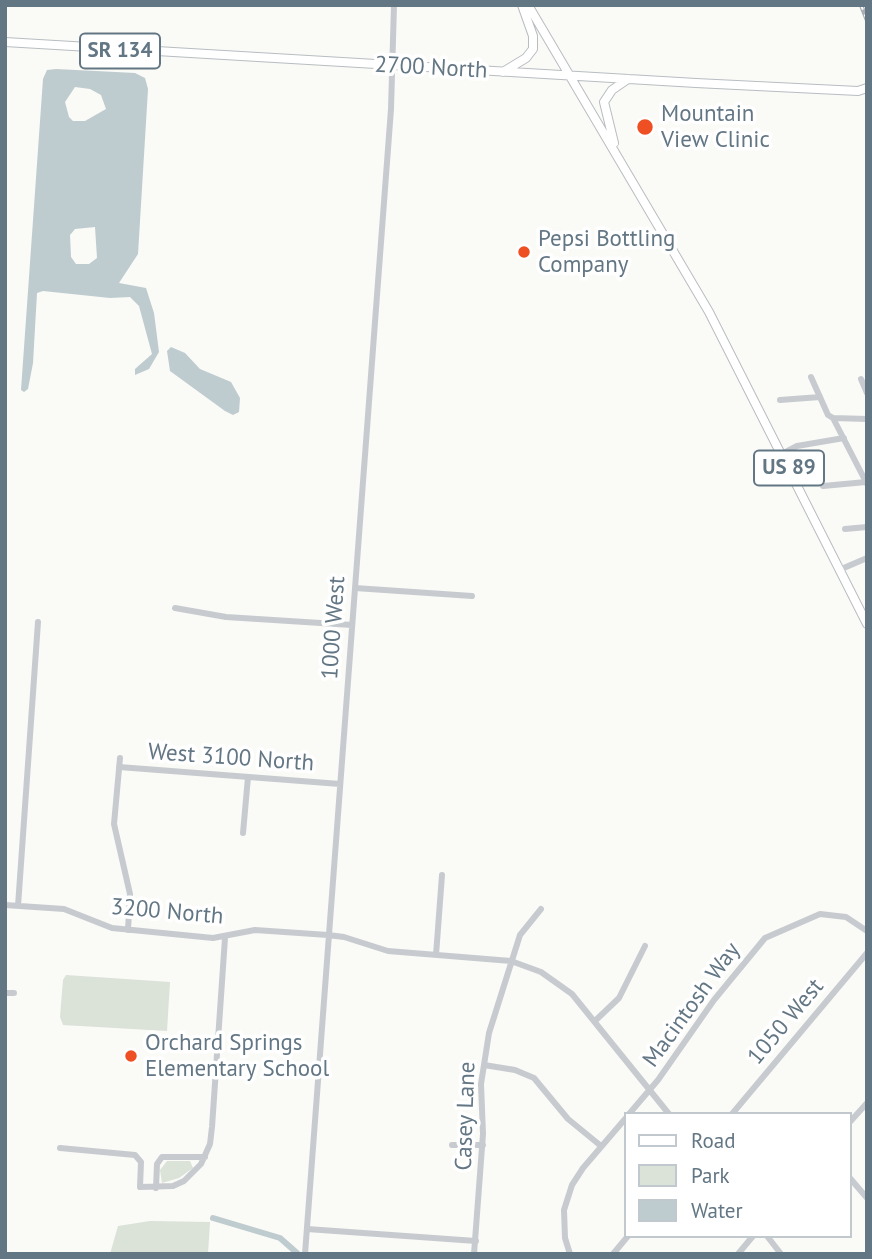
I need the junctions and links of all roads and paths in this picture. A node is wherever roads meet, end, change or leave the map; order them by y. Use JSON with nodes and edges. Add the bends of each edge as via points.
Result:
{"nodes":[{"id":1,"x":394,"y":5,"type":"edge"},
{"id":2,"x":522,"y":5,"type":"edge"},
{"id":3,"x":528,"y":5,"type":"edge"},
{"id":4,"x":5,"y":42,"type":"edge"},
{"id":5,"x":392,"y":66,"type":"junction"},
{"id":6,"x":503,"y":72,"type":"junction"},
{"id":7,"x":569,"y":76,"type":"junction"},
{"id":8,"x":628,"y":79,"type":"junction"},
{"id":9,"x":862,"y":90,"type":"edge"},
{"id":10,"x":867,"y":95,"type":"edge"},
{"id":11,"x":616,"y":153,"type":"junction"},
{"id":12,"x":811,"y":377,"type":"dead end"},
{"id":13,"x":861,"y":379,"type":"dead end"},
{"id":14,"x":867,"y":393,"type":"edge"},
{"id":15,"x":820,"y":397,"type":"junction"},
{"id":16,"x":780,"y":400,"type":"dead end"},
{"id":17,"x":833,"y":418,"type":"junction"},
{"id":18,"x":867,"y":419,"type":"edge"},
{"id":19,"x":844,"y":438,"type":"junction"},
{"id":20,"x":782,"y":454,"type":"junction"},
{"id":21,"x":858,"y":464,"type":"junction"},
{"id":22,"x":867,"y":464,"type":"edge"},
{"id":23,"x":866,"y":483,"type":"edge"},
{"id":24,"x":823,"y":486,"type":"dead end"},
{"id":25,"x":867,"y":527,"type":"edge"},
{"id":26,"x":845,"y":529,"type":"dead end"},
{"id":27,"x":867,"y":558,"type":"edge"},
{"id":28,"x":839,"y":570,"type":"junction"},
{"id":29,"x":355,"y":588,"type":"junction"},
{"id":30,"x":472,"y":596,"type":"dead end"},
{"id":31,"x":176,"y":608,"type":"dead end"},
{"id":32,"x":38,"y":622,"type":"dead end"},
{"id":33,"x":867,"y":624,"type":"edge"},
{"id":34,"x":352,"y":625,"type":"junction"},
{"id":35,"x":120,"y":758,"type":"dead end"},
{"id":36,"x":119,"y":767,"type":"junction"},
{"id":37,"x":248,"y":777,"type":"junction"},
{"id":38,"x":340,"y":783,"type":"junction"},
{"id":39,"x":243,"y":833,"type":"dead end"},
{"id":40,"x":442,"y":875,"type":"dead end"},
{"id":41,"x":5,"y":905,"type":"edge"},
{"id":42,"x":18,"y":906,"type":"junction"},
{"id":43,"x":541,"y":909,"type":"dead end"},
{"id":44,"x":128,"y":930,"type":"junction"},
{"id":45,"x":867,"y":931,"type":"edge"},
{"id":46,"x":328,"y":935,"type":"junction"},
{"id":47,"x":225,"y":938,"type":"junction"},
{"id":48,"x":645,"y":946,"type":"dead end"},
{"id":49,"x":867,"y":953,"type":"edge"},
{"id":50,"x":436,"y":955,"type":"junction"},
{"id":51,"x":511,"y":961,"type":"junction"},
{"id":52,"x":5,"y":993,"type":"edge"},
{"id":53,"x":14,"y":993,"type":"dead end"},
{"id":54,"x":596,"y":1020,"type":"junction"},
{"id":55,"x":484,"y":1065,"type":"junction"},
{"id":56,"x":650,"y":1090,"type":"junction"},
{"id":57,"x":867,"y":1102,"type":"edge"},
{"id":58,"x":631,"y":1112,"type":"edge"},
{"id":59,"x":667,"y":1112,"type":"edge"},
{"id":60,"x":734,"y":1112,"type":"edge"},
{"id":61,"x":624,"y":1120,"type":"edge"},
{"id":62,"x":851,"y":1121,"type":"edge"},
{"id":63,"x":452,"y":1145,"type":"dead end"},
{"id":64,"x":483,"y":1145,"type":"junction"},
{"id":65,"x":601,"y":1146,"type":"junction"},
{"id":66,"x":60,"y":1148,"type":"dead end"},
{"id":67,"x":205,"y":1157,"type":"junction"},
{"id":68,"x":851,"y":1179,"type":"edge"},
{"id":69,"x":156,"y":1188,"type":"junction"},
{"id":70,"x":867,"y":1198,"type":"edge"},
{"id":71,"x":307,"y":1229,"type":"junction"},
{"id":72,"x":626,"y":1238,"type":"edge"},
{"id":73,"x":751,"y":1238,"type":"edge"},
{"id":74,"x":769,"y":1238,"type":"edge"},
{"id":75,"x":476,"y":1241,"type":"junction"},
{"id":76,"x":305,"y":1254,"type":"edge"},
{"id":77,"x":474,"y":1254,"type":"edge"},
{"id":78,"x":570,"y":1254,"type":"edge"},
{"id":79,"x":613,"y":1254,"type":"edge"},
{"id":80,"x":738,"y":1254,"type":"edge"},
{"id":81,"x":781,"y":1254,"type":"edge"}],
"edges":[{"from":1,"to":5,"type":"street","name":"1000 West"},
{"from":2,"to":6,"type":"main road","via":[[533,49]]},
{"from":3,"to":7,"type":"main road","number":"US 89"},
{"from":4,"to":5,"type":"main road","name":"2700 North","number":"SR 134"},
{"from":5,"to":6,"type":"main road","name":"2700 North","number":"SR 134"},
{"from":5,"to":29,"type":"street","name":"1000 West"},
{"from":6,"to":7,"type":"main road","name":"2700 North","number":"SR 134"},
{"from":7,"to":8,"type":"main road","name":"2700 North","number":"SR 134"},
{"from":7,"to":11,"type":"main road","number":"US 89"},
{"from":8,"to":9,"type":"main road","name":"2700 North","number":"SR 134"},
{"from":8,"to":11,"type":"main road","via":[[610,92],[604,104]]},
{"from":9,"to":10,"type":"main road","name":"2700 North","number":"SR 134"},
{"from":11,"to":20,"type":"main road","number":"US 89","via":[[709,312]]},
{"from":12,"to":15,"type":"street"},
{"from":13,"to":14,"type":"street"},
{"from":15,"to":16,"type":"street"},
{"from":15,"to":17,"type":"street"},
{"from":17,"to":18,"type":"street"},
{"from":17,"to":19,"type":"street"},
{"from":19,"to":20,"type":"street","via":[[797,446]]},
{"from":19,"to":21,"type":"street"},
{"from":20,"to":28,"type":"main road","number":"US 89"},
{"from":21,"to":22,"type":"street"},
{"from":21,"to":23,"type":"street"},
{"from":23,"to":24,"type":"street"},
{"from":25,"to":26,"type":"street"},
{"from":27,"to":28,"type":"street"},
{"from":28,"to":33,"type":"main road","number":"US 89"},
{"from":29,"to":30,"type":"street"},
{"from":29,"to":34,"type":"street","name":"1000 West"},
{"from":31,"to":34,"type":"street","via":[[226,617]]},
{"from":32,"to":42,"type":"street"},
{"from":34,"to":38,"type":"street","name":"1000 West"},
{"from":35,"to":36,"type":"street"},
{"from":36,"to":37,"type":"street","name":"West 3100 North"},
{"from":36,"to":44,"type":"street","via":[[114,824],[130,894]]},
{"from":37,"to":38,"type":"street","name":"West 3100 North"},
{"from":37,"to":39,"type":"street"},
{"from":38,"to":46,"type":"street","name":"1000 West"},
{"from":40,"to":50,"type":"street"},
{"from":41,"to":42,"type":"street","name":"3200 North"},
{"from":42,"to":44,"type":"street","name":"3200 North","via":[[64,909],[99,925]]},
{"from":43,"to":51,"type":"street","name":"Casey Lane","via":[[524,928]]},
{"from":44,"to":47,"type":"street","name":"3200 North"},
{"from":45,"to":56,"type":"street","name":"Macintosh Way","via":[[846,917],[820,914],[765,938]]},
{"from":46,"to":47,"type":"street","name":"3200 North","via":[[255,930]]},
{"from":46,"to":50,"type":"street","name":"3200 North","via":[[388,951]]},
{"from":46,"to":71,"type":"street","name":"1000 West"},
{"from":47,"to":67,"type":"street","via":[[212,1126]]},
{"from":48,"to":54,"type":"street","via":[[619,998]]},
{"from":49,"to":60,"type":"street","name":"1050 West"},
{"from":50,"to":51,"type":"street","name":"3200 North"},
{"from":51,"to":54,"type":"street","name":"3200 North","via":[[555,981]]},
{"from":51,"to":55,"type":"street","name":"Casey Lane","via":[[493,1016]]},
{"from":52,"to":53,"type":"street"},
{"from":54,"to":56,"type":"street","name":"3200 North"},
{"from":55,"to":64,"type":"street","name":"Casey Lane"},
{"from":55,"to":65,"type":"street","via":[[515,1070],[534,1079],[568,1119]]},
{"from":56,"to":58,"type":"street","name":"Macintosh Way"},
{"from":56,"to":59,"type":"street","name":"3200 North"},
{"from":57,"to":62,"type":"street"},
{"from":61,"to":65,"type":"street"},
{"from":63,"to":64,"type":"street"},
{"from":64,"to":75,"type":"street","name":"Casey Lane"},
{"from":65,"to":78,"type":"street","via":[[572,1185],[564,1210]]},
{"from":66,"to":69,"type":"street","via":[[135,1155],[141,1162],[140,1187]]},
{"from":67,"to":69,"type":"street","via":[[184,1181]]},
{"from":67,"to":69,"type":"street","via":[[162,1157],[157,1164]]},
{"from":68,"to":70,"type":"street"},
{"from":71,"to":75,"type":"street"},
{"from":71,"to":76,"type":"street","name":"1000 West"},
{"from":72,"to":79,"type":"street"},
{"from":73,"to":80,"type":"street"},
{"from":74,"to":81,"type":"street"},
{"from":75,"to":77,"type":"street","name":"Casey Lane"}]}
